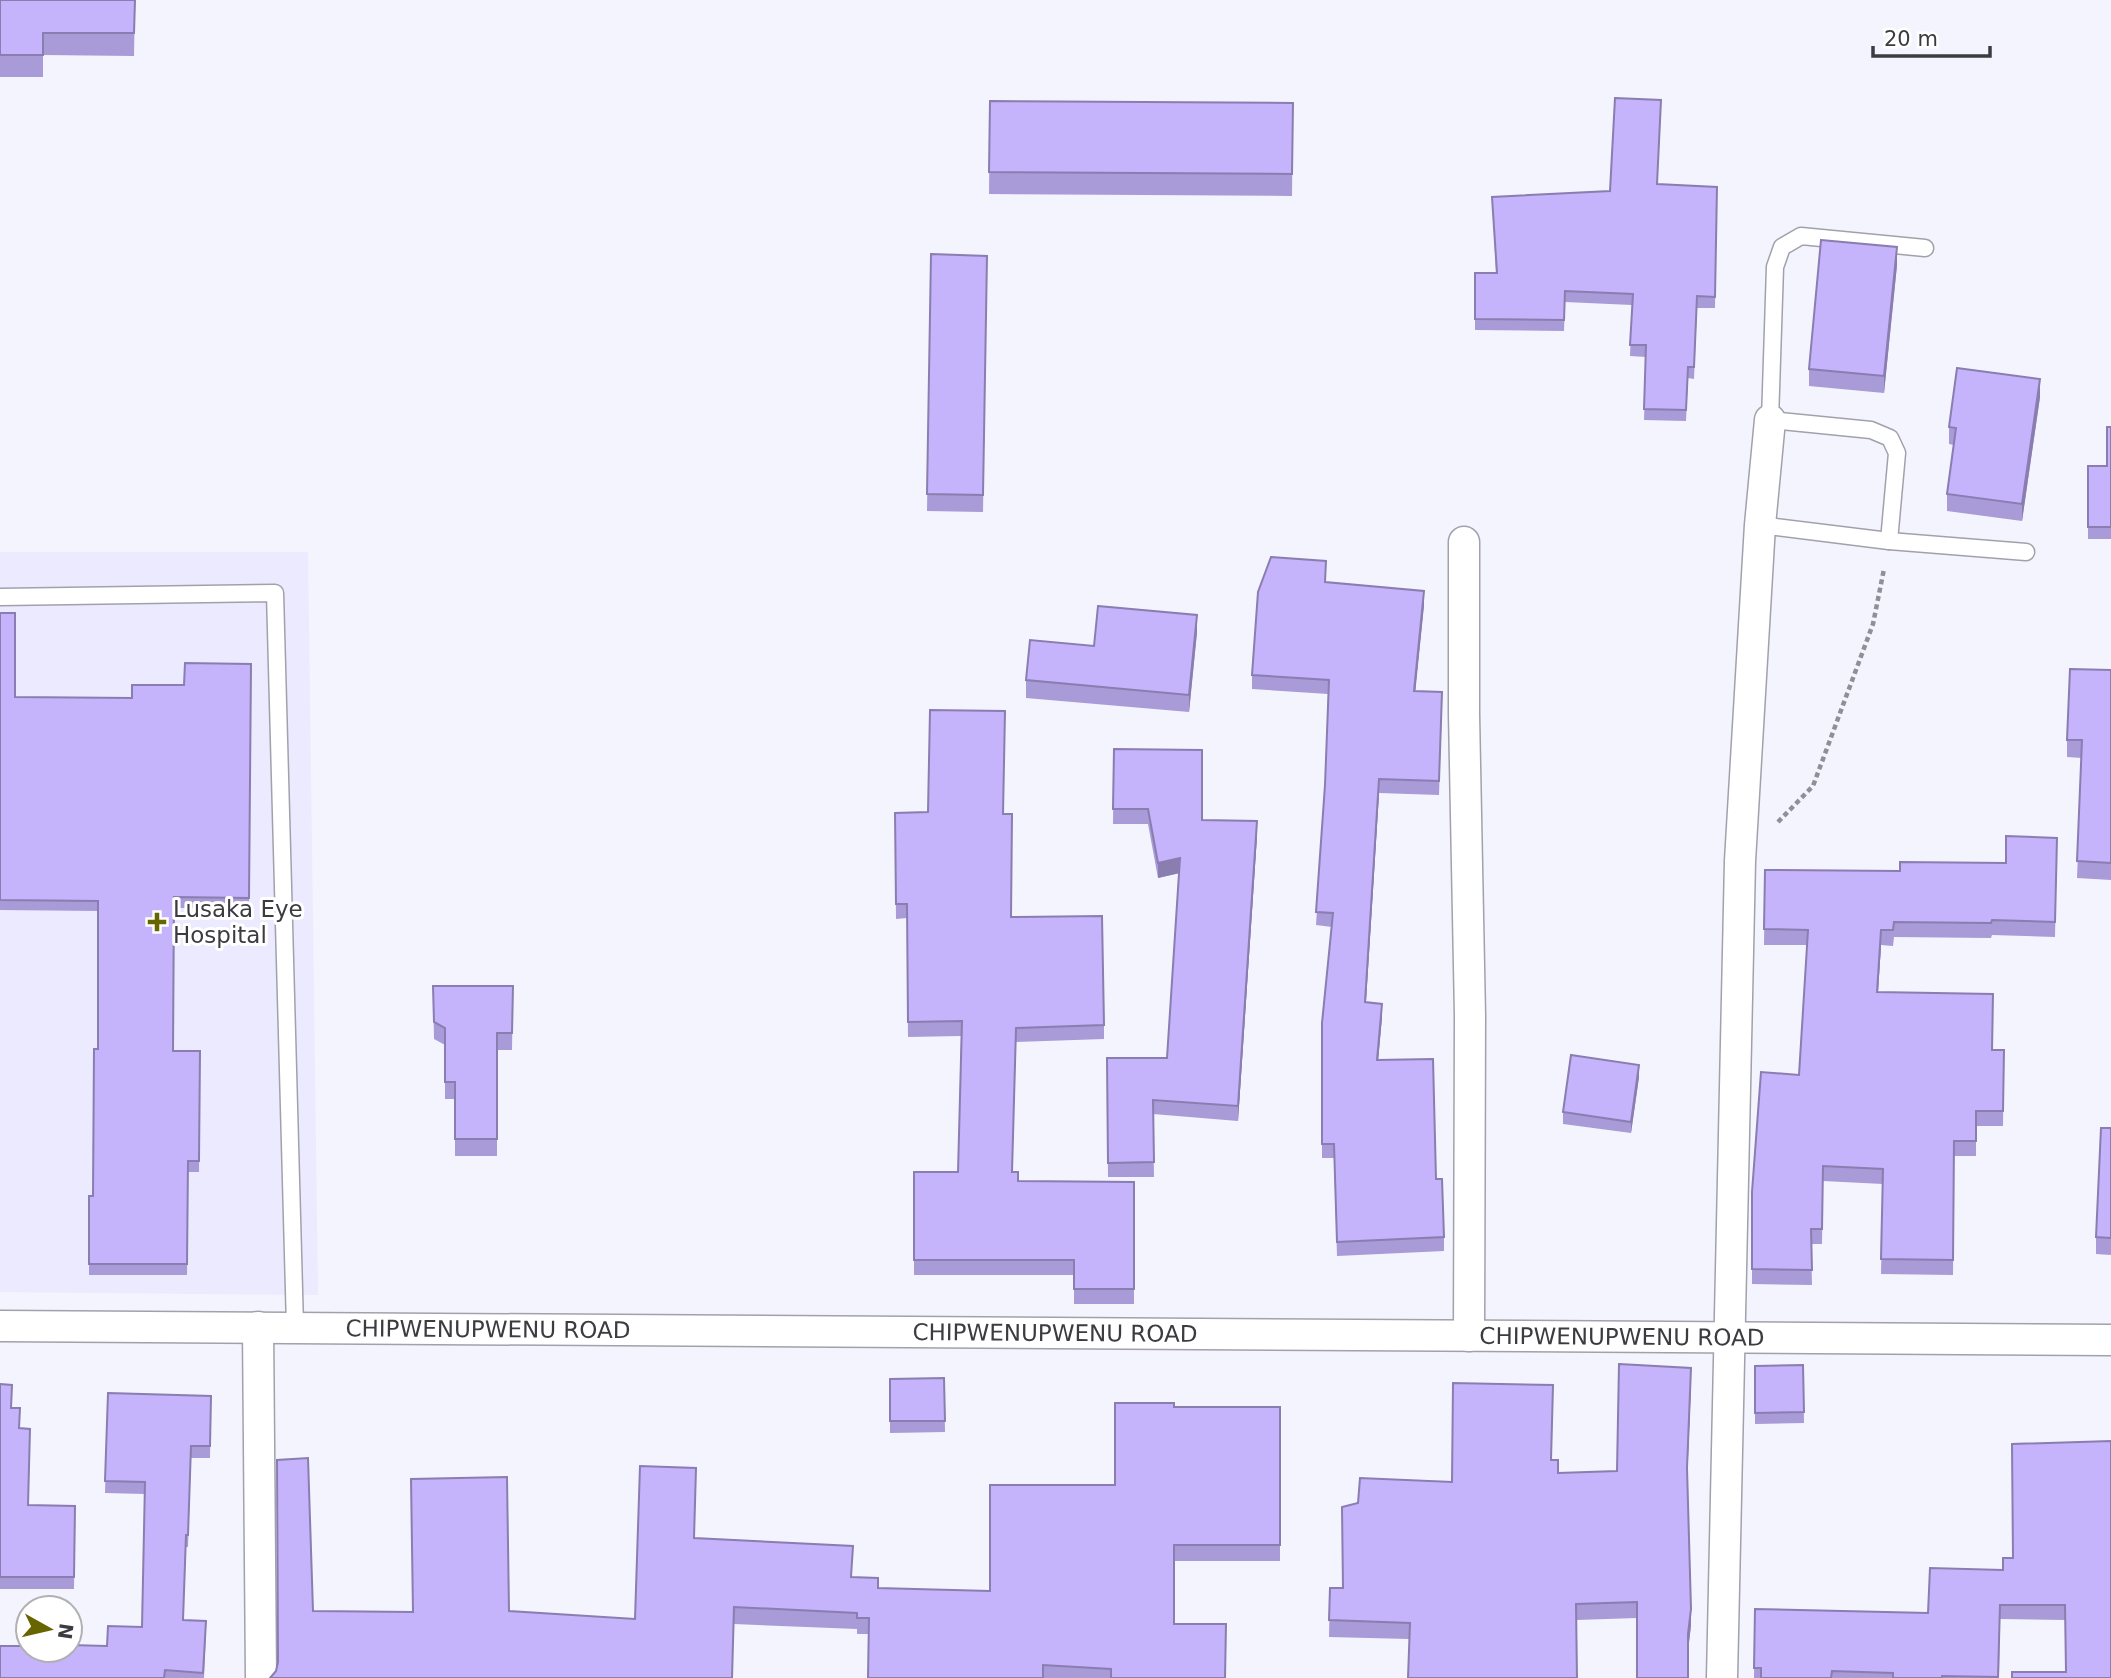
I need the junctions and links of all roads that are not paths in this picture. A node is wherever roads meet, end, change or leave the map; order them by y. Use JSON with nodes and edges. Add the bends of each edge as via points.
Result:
{"nodes":[{"id":1,"x":1925,"y":248,"type":"dead end"},
{"id":2,"x":1770,"y":420,"type":"junction"},
{"id":3,"x":1760,"y":525,"type":"junction"},
{"id":4,"x":1889,"y":541,"type":"junction"},
{"id":5,"x":1464,"y":542,"type":"dead end"},
{"id":6,"x":2026,"y":552,"type":"dead end"},
{"id":7,"x":0,"y":597,"type":"edge"},
{"id":8,"x":0,"y":1326,"type":"edge"},
{"id":9,"x":258,"y":1327,"type":"junction"},
{"id":10,"x":295,"y":1327,"type":"junction"},
{"id":11,"x":1469,"y":1336,"type":"junction"},
{"id":12,"x":1729,"y":1338,"type":"junction"},
{"id":13,"x":2111,"y":1340,"type":"edge"},
{"id":14,"x":261,"y":1678,"type":"edge"},
{"id":15,"x":1722,"y":1678,"type":"edge"}],
"edges":[{"from":1,"to":2,"type":"lane","via":[[1801,236],[1782,247],[1775,267]]},
{"from":2,"to":3,"type":"street"},
{"from":2,"to":4,"type":"lane","via":[[1871,430],[1890,438],[1897,453]]},
{"from":3,"to":4,"type":"lane"},
{"from":3,"to":12,"type":"street","via":[[1740,861]]},
{"from":4,"to":6,"type":"lane"},
{"from":5,"to":11,"type":"street"},
{"from":7,"to":10,"type":"lane","via":[[275,593]]},
{"from":8,"to":9,"type":"street","name":"CHIPWENUPWENU ROAD"},
{"from":9,"to":10,"type":"street","name":"CHIPWENUPWENU ROAD"},
{"from":9,"to":14,"type":"street"},
{"from":10,"to":11,"type":"street","name":"CHIPWENUPWENU ROAD"},
{"from":11,"to":12,"type":"street","name":"CHIPWENUPWENU ROAD"},
{"from":12,"to":13,"type":"street","name":"CHIPWENUPWENU ROAD"},
{"from":12,"to":15,"type":"street"}]}
